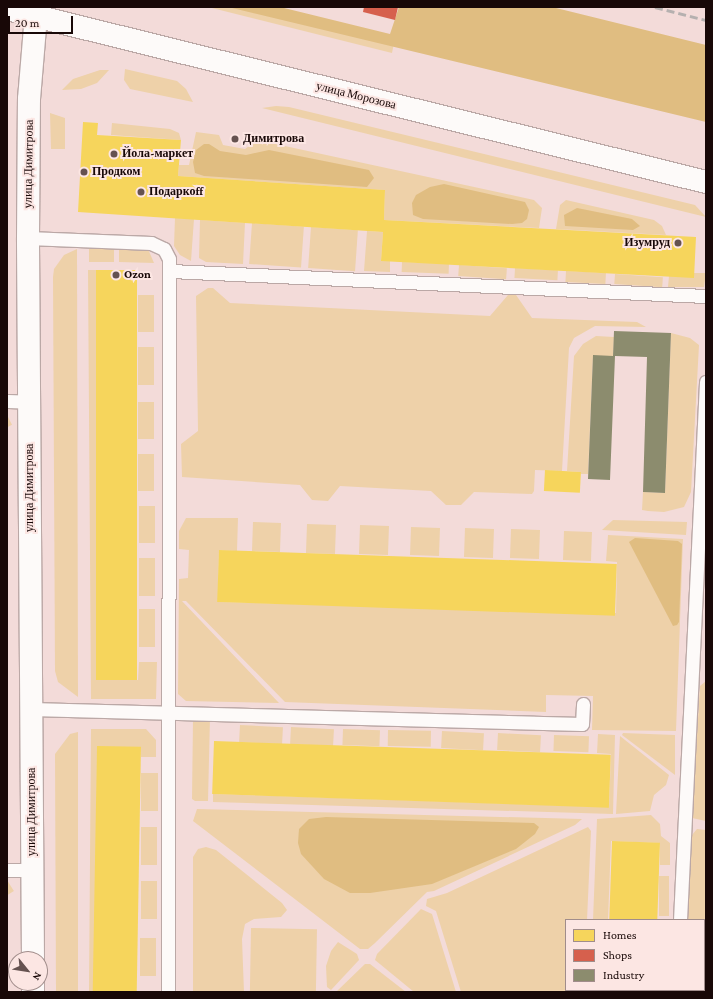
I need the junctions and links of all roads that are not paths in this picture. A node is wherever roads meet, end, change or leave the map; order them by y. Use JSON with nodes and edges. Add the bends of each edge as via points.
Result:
{"nodes":[{"id":1,"x":7,"y":9,"type":"edge"},
{"id":2,"x":40,"y":14,"type":"edge"},
{"id":3,"x":706,"y":182,"type":"edge"},
{"id":4,"x":28,"y":238,"type":"junction"},
{"id":5,"x":171,"y":272,"type":"junction"},
{"id":6,"x":706,"y":296,"type":"edge"},
{"id":7,"x":706,"y":382,"type":"edge"},
{"id":8,"x":7,"y":401,"type":"edge"},
{"id":9,"x":30,"y":402,"type":"junction"},
{"id":10,"x":583,"y":704,"type":"dead end"},
{"id":11,"x":32,"y":709,"type":"junction"},
{"id":12,"x":169,"y":712,"type":"junction"},
{"id":13,"x":7,"y":870,"type":"edge"},
{"id":14,"x":33,"y":870,"type":"junction"},
{"id":15,"x":680,"y":919,"type":"edge"},
{"id":16,"x":33,"y":951,"type":"edge"},
{"id":17,"x":168,"y":992,"type":"edge"}],
"edges":[{"from":1,"to":2,"type":"street","name":"улица Морозова"},
{"from":2,"to":3,"type":"street","name":"улица Морозова"},
{"from":2,"to":4,"type":"street","name":"улица Димитрова","via":[[29,99]]},
{"from":4,"to":5,"type":"lane","via":[[151,243],[164,249]]},
{"from":4,"to":9,"type":"street","name":"улица Димитрова"},
{"from":5,"to":6,"type":"lane"},
{"from":5,"to":12,"type":"lane"},
{"from":7,"to":15,"type":"lane"},
{"from":8,"to":9,"type":"lane"},
{"from":9,"to":11,"type":"street","name":"улица Димитрова"},
{"from":10,"to":12,"type":"lane","via":[[582,724]]},
{"from":11,"to":12,"type":"lane"},
{"from":11,"to":14,"type":"street","name":"улица Димитрова"},
{"from":12,"to":17,"type":"lane"},
{"from":13,"to":14,"type":"lane"},
{"from":14,"to":16,"type":"street","name":"улица Димитрова"}]}
